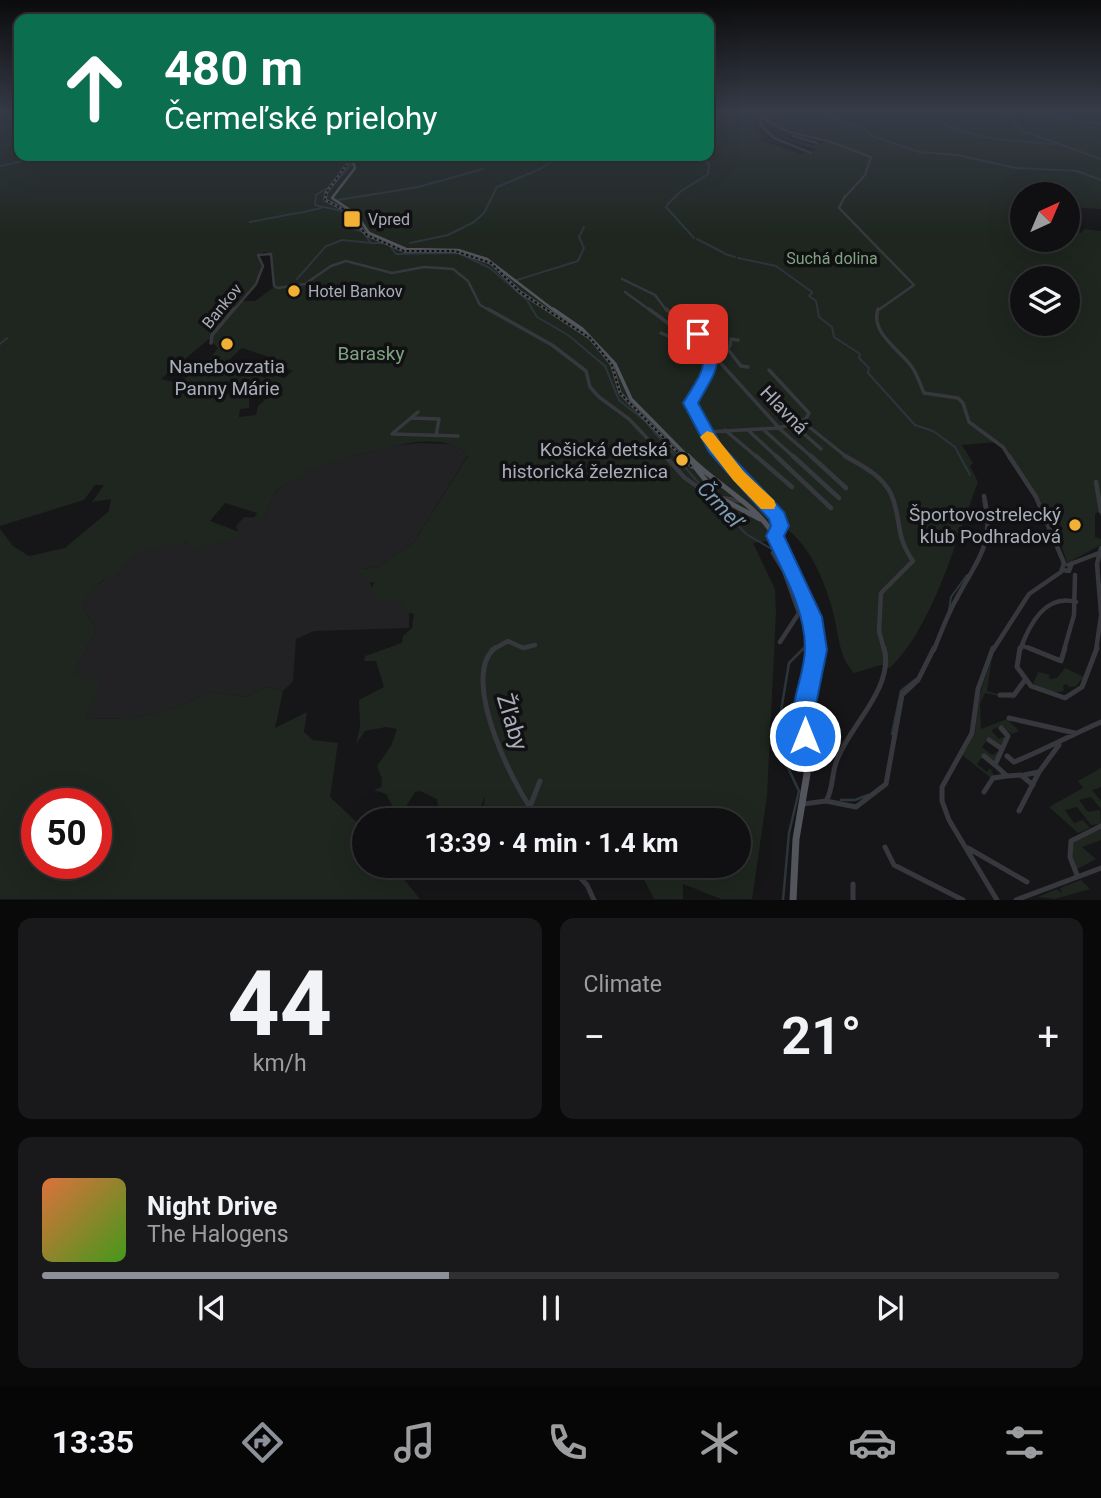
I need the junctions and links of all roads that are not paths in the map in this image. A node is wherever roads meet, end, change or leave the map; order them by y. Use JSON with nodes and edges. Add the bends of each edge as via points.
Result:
{"nodes":[{"id":1,"x":860,"y":153,"type":"edge"},
{"id":2,"x":353,"y":161,"type":"edge"},
{"id":3,"x":622,"y":279,"type":"dead end"},
{"id":4,"x":625,"y":292,"type":"dead end"},
{"id":5,"x":667,"y":311,"type":"junction"},
{"id":6,"x":659,"y":317,"type":"junction"},
{"id":7,"x":704,"y":323,"type":"dead end"},
{"id":8,"x":661,"y":333,"type":"dead end"},
{"id":9,"x":698,"y":333,"type":"junction"},
{"id":10,"x":738,"y":340,"type":"dead end"},
{"id":11,"x":211,"y":343,"type":"dead end"},
{"id":12,"x":691,"y":346,"type":"junction"},
{"id":13,"x":708,"y":346,"type":"junction"},
{"id":14,"x":726,"y":347,"type":"junction"},
{"id":15,"x":715,"y":351,"type":"junction"},
{"id":16,"x":748,"y":367,"type":"dead end"},
{"id":17,"x":769,"y":370,"type":"dead end"},
{"id":18,"x":418,"y":412,"type":"dead end"},
{"id":19,"x":411,"y":418,"type":"junction"},
{"id":20,"x":803,"y":422,"type":"junction"},
{"id":21,"x":794,"y":425,"type":"junction"},
{"id":22,"x":779,"y":428,"type":"junction"},
{"id":23,"x":748,"y":429,"type":"junction"},
{"id":24,"x":764,"y":429,"type":"junction"},
{"id":25,"x":726,"y":430,"type":"junction"},
{"id":26,"x":707,"y":432,"type":"junction"},
{"id":27,"x":436,"y":436,"type":"junction"},
{"id":28,"x":458,"y":436,"type":"dead end"},
{"id":29,"x":821,"y":449,"type":"dead end"},
{"id":30,"x":696,"y":467,"type":"junction"},
{"id":31,"x":1096,"y":482,"type":"dead end"},
{"id":32,"x":792,"y":487,"type":"dead end"},
{"id":33,"x":846,"y":488,"type":"dead end"},
{"id":34,"x":726,"y":490,"type":"junction"},
{"id":35,"x":1099,"y":494,"type":"edge"},
{"id":36,"x":984,"y":496,"type":"dead end"},
{"id":37,"x":718,"y":497,"type":"junction"},
{"id":38,"x":839,"y":498,"type":"dead end"},
{"id":39,"x":744,"y":504,"type":"junction"},
{"id":40,"x":831,"y":508,"type":"dead end"},
{"id":41,"x":1101,"y":511,"type":"edge"},
{"id":42,"x":740,"y":512,"type":"junction"},
{"id":43,"x":766,"y":524,"type":"junction"},
{"id":44,"x":775,"y":536,"type":"junction"},
{"id":45,"x":1100,"y":550,"type":"edge"},
{"id":46,"x":773,"y":553,"type":"dead end"},
{"id":47,"x":1089,"y":556,"type":"junction"},
{"id":48,"x":1098,"y":559,"type":"junction"},
{"id":49,"x":1067,"y":567,"type":"junction"},
{"id":50,"x":788,"y":573,"type":"junction"},
{"id":51,"x":800,"y":601,"type":"junction"},
{"id":52,"x":1076,"y":602,"type":"junction"},
{"id":53,"x":1101,"y":615,"type":"edge"},
{"id":54,"x":780,"y":642,"type":"dead end"},
{"id":55,"x":535,"y":645,"type":"dead end"},
{"id":56,"x":1023,"y":646,"type":"junction"},
{"id":57,"x":1025,"y":680,"type":"junction"},
{"id":58,"x":1000,"y":695,"type":"dead end"},
{"id":59,"x":1009,"y":718,"type":"dead end"},
{"id":60,"x":1101,"y":722,"type":"edge"},
{"id":61,"x":1001,"y":728,"type":"dead end"},
{"id":62,"x":1075,"y":733,"type":"junction"},
{"id":63,"x":989,"y":740,"type":"dead end"},
{"id":64,"x":1060,"y":744,"type":"junction"},
{"id":65,"x":1002,"y":749,"type":"junction"},
{"id":66,"x":984,"y":756,"type":"dead end"},
{"id":67,"x":1007,"y":756,"type":"dead end"},
{"id":68,"x":995,"y":765,"type":"junction"},
{"id":69,"x":1039,"y":772,"type":"junction"},
{"id":70,"x":1021,"y":775,"type":"junction"},
{"id":71,"x":1007,"y":776,"type":"junction"},
{"id":72,"x":540,"y":781,"type":"dead end"},
{"id":73,"x":1033,"y":785,"type":"junction"},
{"id":74,"x":984,"y":792,"type":"dead end"},
{"id":75,"x":826,"y":801,"type":"junction"},
{"id":76,"x":803,"y":804,"type":"junction"},
{"id":77,"x":529,"y":808,"type":"edge"},
{"id":78,"x":529,"y":808,"type":"edge"},
{"id":79,"x":1019,"y":811,"type":"dead end"},
{"id":80,"x":1101,"y":826,"type":"edge"},
{"id":81,"x":886,"y":847,"type":"dead end"},
{"id":82,"x":966,"y":847,"type":"junction"},
{"id":83,"x":1101,"y":868,"type":"edge"},
{"id":84,"x":1077,"y":875,"type":"junction"},
{"id":85,"x":580,"y":878,"type":"edge"},
{"id":86,"x":1027,"y":882,"type":"dead end"},
{"id":87,"x":853,"y":884,"type":"dead end"},
{"id":88,"x":1030,"y":897,"type":"edge"},
{"id":89,"x":594,"y":900,"type":"edge"},
{"id":90,"x":793,"y":900,"type":"edge"},
{"id":91,"x":853,"y":900,"type":"edge"},
{"id":92,"x":963,"y":900,"type":"edge"},
{"id":93,"x":997,"y":900,"type":"edge"},
{"id":94,"x":1016,"y":900,"type":"edge"}],
"edges":[{"from":1,"to":49,"type":"street","via":[[871,157],[863,182],[842,199],[840,209],[914,283],[878,310],[880,330],[912,367],[924,393],[958,398],[967,421],[1003,447],[1036,497]]},
{"from":2,"to":30,"type":"main road","via":[[355,168],[332,198],[356,214],[367,231],[407,249],[458,250],[493,262],[520,287],[589,334],[615,364],[628,396]]},
{"from":3,"to":5,"type":"street","via":[[655,295]]},
{"from":4,"to":6,"type":"street"},
{"from":5,"to":6,"type":"street"},
{"from":5,"to":9,"type":"street"},
{"from":6,"to":12,"type":"street"},
{"from":7,"to":9,"type":"street"},
{"from":8,"to":12,"type":"street"},
{"from":9,"to":13,"type":"street"},
{"from":10,"to":14,"type":"street","via":[[732,339],[733,344]]},
{"from":11,"to":37,"type":"street","name":"Bankov","bridge":true,"via":[[211,337],[258,279],[260,254],[271,254],[275,288],[298,286],[348,261],[393,273],[424,267],[453,269],[468,281],[480,305],[552,345],[586,370],[594,391],[629,419],[685,478]]},
{"from":12,"to":13,"type":"street"},
{"from":13,"to":15,"type":"street","name":"Hlavná"},
{"from":13,"to":26,"type":"street","via":[[709,373],[690,401]]},
{"from":14,"to":15,"type":"street"},
{"from":14,"to":16,"type":"street","via":[[741,366]]},
{"from":15,"to":22,"type":"street","name":"Hlavná","via":[[716,359]]},
{"from":17,"to":20,"type":"street","via":[[809,413]]},
{"from":18,"to":19,"type":"street"},
{"from":19,"to":27,"type":"street","via":[[439,419]]},
{"from":19,"to":27,"type":"street","via":[[391,434]]},
{"from":20,"to":21,"type":"street"},
{"from":20,"to":75,"type":"street","via":[[847,458],[867,467],[891,494],[901,544],[913,562],[881,593],[879,628],[888,663],[834,766],[832,791]]},
{"from":21,"to":22,"type":"street"},
{"from":21,"to":29,"type":"street"},
{"from":22,"to":24,"type":"street"},
{"from":22,"to":33,"type":"street","name":"Hlavná"},
{"from":23,"to":24,"type":"street"},
{"from":23,"to":25,"type":"street"},
{"from":23,"to":40,"type":"street"},
{"from":24,"to":38,"type":"street"},
{"from":25,"to":26,"type":"street"},
{"from":25,"to":32,"type":"street"},
{"from":26,"to":44,"type":"street","via":[[714,448],[778,516]]},
{"from":27,"to":28,"type":"street"},
{"from":30,"to":34,"type":"main road"},
{"from":30,"to":42,"type":"main road","via":[[716,498]]},
{"from":31,"to":35,"type":"street"},
{"from":34,"to":37,"type":"street","via":[[726,495]]},
{"from":34,"to":39,"type":"main road"},
{"from":35,"to":41,"type":"street"},
{"from":36,"to":75,"type":"street","via":[[990,522],[984,555],[957,597],[920,678],[902,695],[886,784],[856,807]]},
{"from":37,"to":39,"type":"street"},
{"from":39,"to":42,"type":"main road","via":[[746,510]]},
{"from":39,"to":43,"type":"main road"},
{"from":42,"to":43,"type":"main road"},
{"from":43,"to":44,"type":"main road"},
{"from":44,"to":50,"type":"main road"},
{"from":45,"to":47,"type":"street"},
{"from":45,"to":48,"type":"street"},
{"from":46,"to":50,"type":"street"},
{"from":47,"to":48,"type":"street"},
{"from":47,"to":49,"type":"street"},
{"from":48,"to":53,"type":"street"},
{"from":49,"to":52,"type":"street","via":[[1075,575]]},
{"from":49,"to":82,"type":"street","via":[[1029,594],[998,634],[978,689],[972,733],[947,773],[941,791],[946,814]]},
{"from":50,"to":51,"type":"main road"},
{"from":51,"to":54,"type":"street","via":[[798,617]]},
{"from":51,"to":76,"type":"main road","via":[[814,626],[816,650],[804,704],[807,763]]},
{"from":52,"to":56,"type":"street","via":[[1062,599],[1050,603]]},
{"from":52,"to":56,"type":"street","via":[[1061,661]]},
{"from":53,"to":57,"type":"street","via":[[1086,682],[1077,694],[1054,696]]},
{"from":55,"to":77,"type":"street","name":"Žľaby","via":[[523,649],[501,642],[493,649],[483,676],[489,721]]},
{"from":56,"to":57,"type":"street","via":[[1016,664]]},
{"from":57,"to":58,"type":"street","via":[[1014,695]]},
{"from":59,"to":62,"type":"street"},
{"from":60,"to":62,"type":"street"},
{"from":61,"to":65,"type":"street","via":[[1008,736]]},
{"from":62,"to":64,"type":"street"},
{"from":63,"to":65,"type":"street"},
{"from":64,"to":67,"type":"street","via":[[1014,762]]},
{"from":64,"to":69,"type":"street"},
{"from":65,"to":68,"type":"street"},
{"from":66,"to":68,"type":"street"},
{"from":68,"to":71,"type":"street"},
{"from":69,"to":70,"type":"street"},
{"from":69,"to":73,"type":"street"},
{"from":70,"to":71,"type":"street"},
{"from":70,"to":73,"type":"street"},
{"from":71,"to":74,"type":"street","via":[[993,778]]},
{"from":72,"to":78,"type":"street"},
{"from":73,"to":79,"type":"street"},
{"from":75,"to":76,"type":"street"},
{"from":76,"to":90,"type":"main road"},
{"from":80,"to":84,"type":"street","via":[[1071,841],[1070,857]]},
{"from":81,"to":92,"type":"street","via":[[894,865]]},
{"from":82,"to":86,"type":"street"},
{"from":82,"to":93,"type":"street"},
{"from":83,"to":84,"type":"street"},
{"from":84,"to":88,"type":"street"},
{"from":85,"to":89,"type":"street"},
{"from":87,"to":91,"type":"street"},
{"from":88,"to":94,"type":"street"}]}
